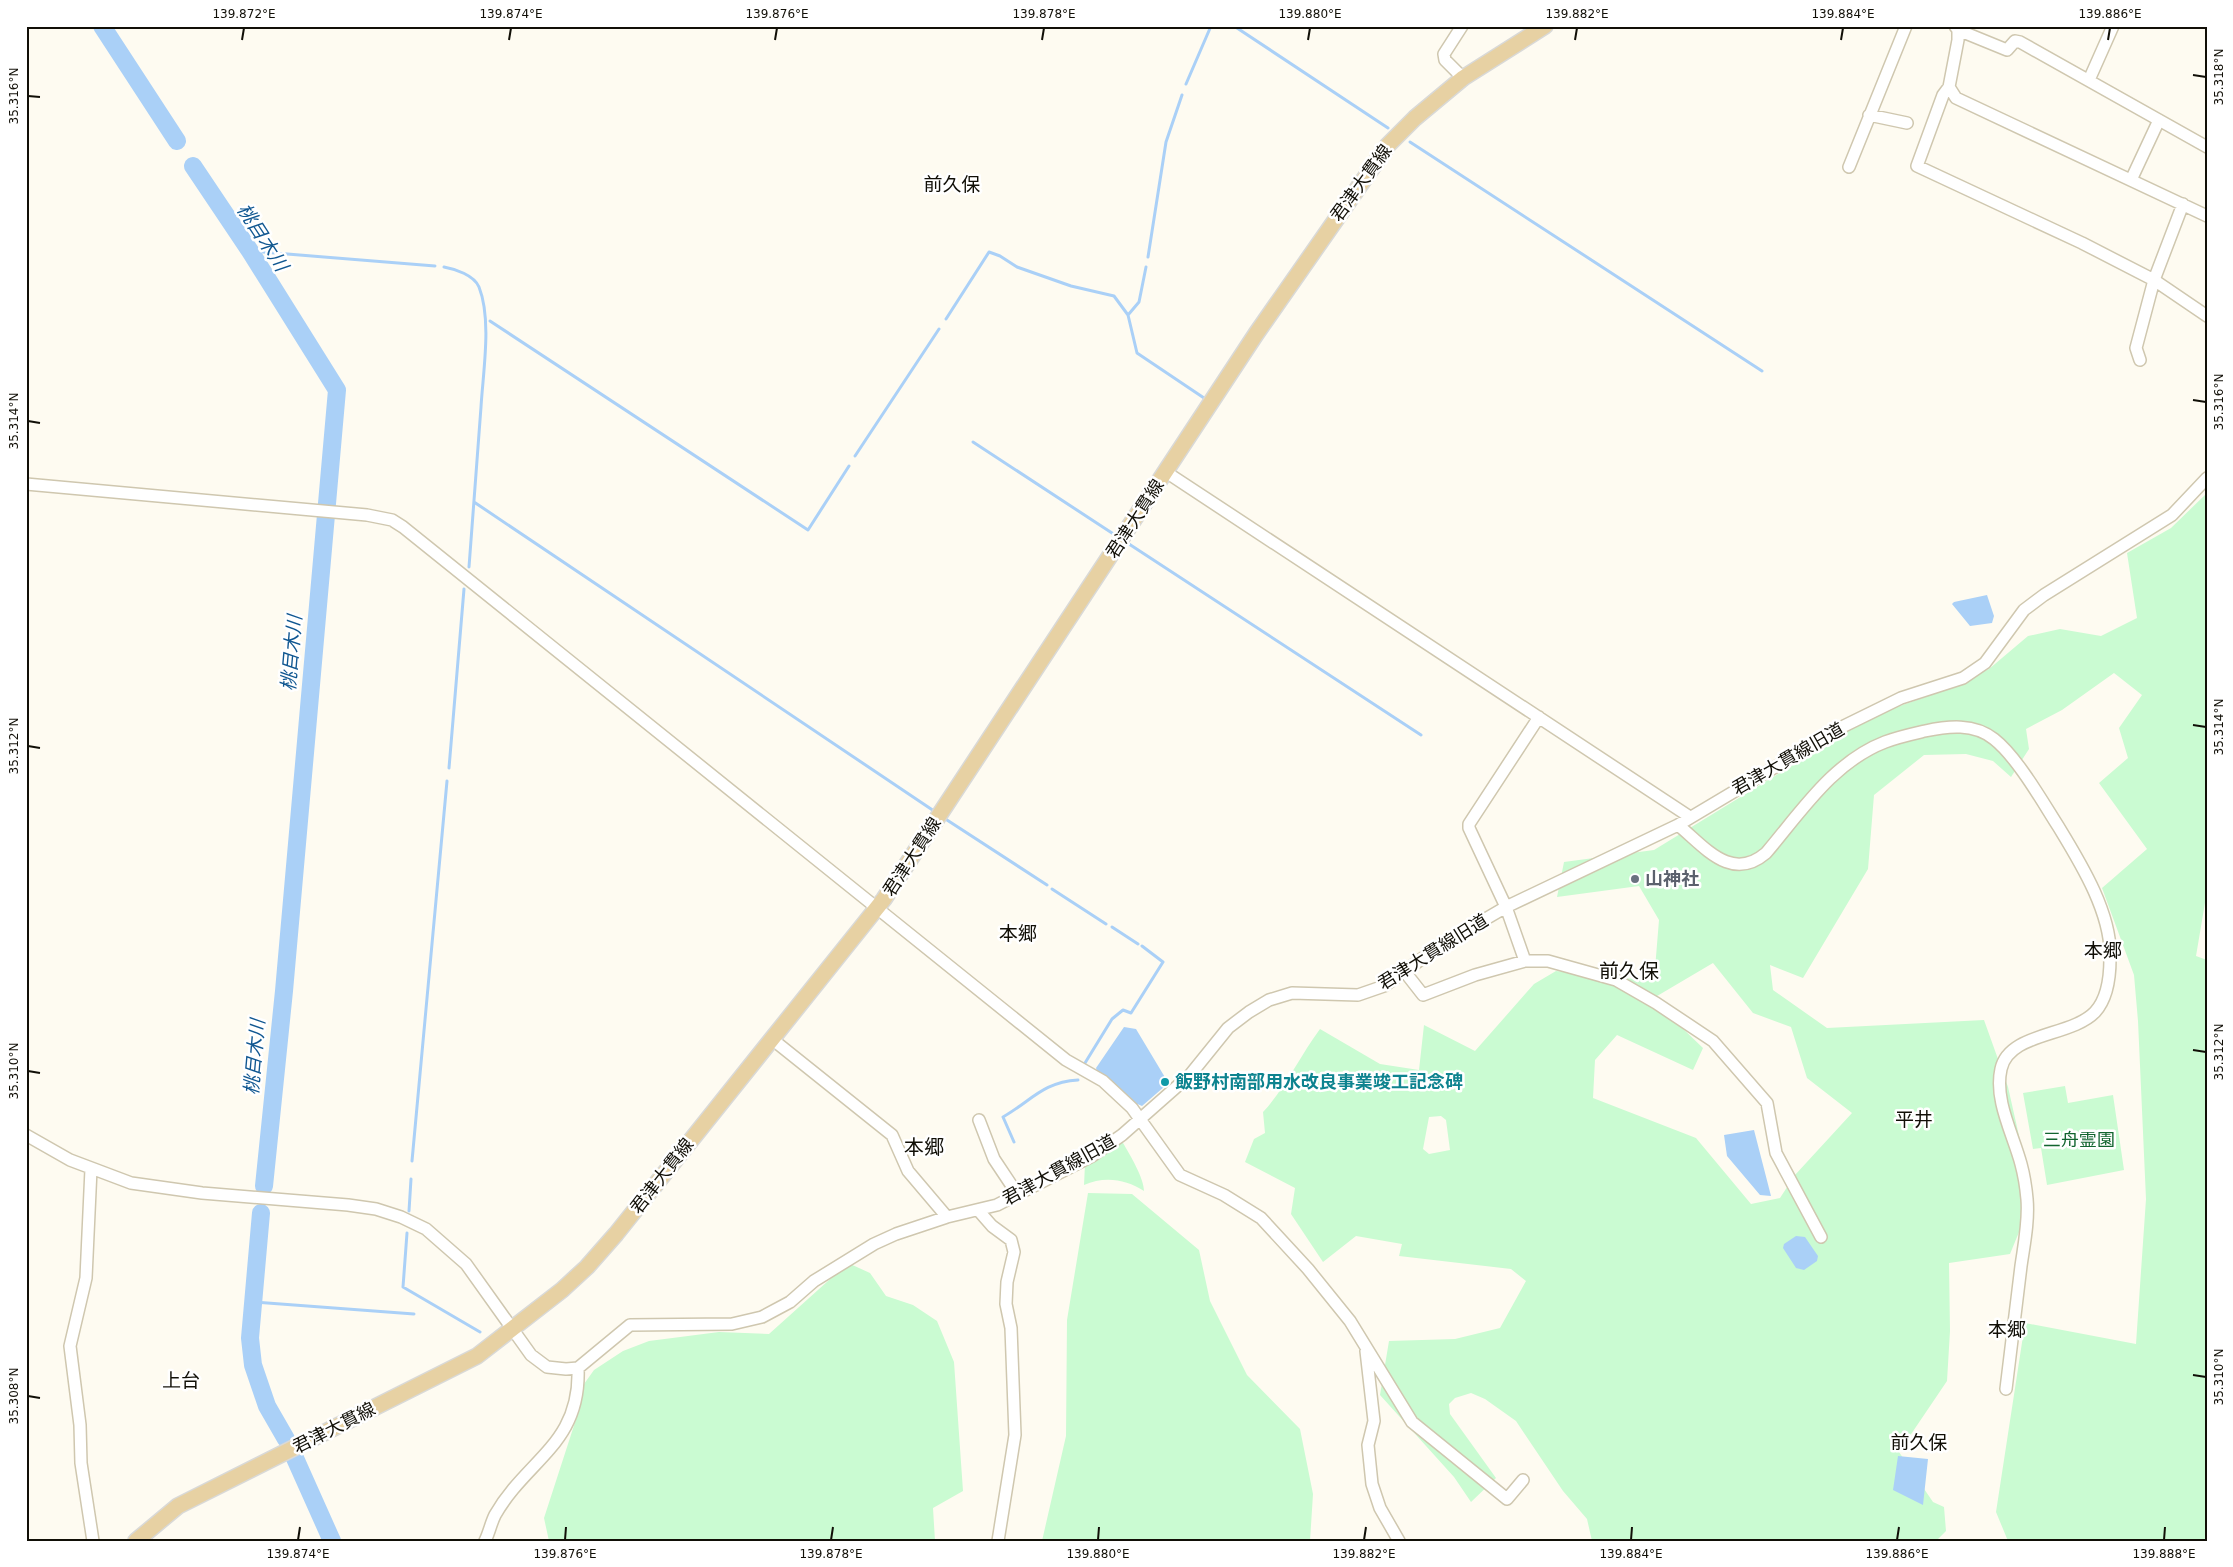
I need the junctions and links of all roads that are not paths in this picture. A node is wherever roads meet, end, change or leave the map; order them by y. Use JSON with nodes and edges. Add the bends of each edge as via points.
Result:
{"nodes":[{"id":1,"x":1462,"y":26,"type":"edge"},
{"id":2,"x":1545,"y":26,"type":"edge"},
{"id":3,"x":1906,"y":26,"type":"edge"},
{"id":4,"x":2114,"y":26,"type":"edge"},
{"id":5,"x":1956,"y":28,"type":"edge"},
{"id":6,"x":1463,"y":78,"type":"junction"},
{"id":7,"x":2089,"y":80,"type":"junction"},
{"id":8,"x":1949,"y":87,"type":"junction"},
{"id":9,"x":1870,"y":115,"type":"junction"},
{"id":10,"x":2159,"y":120,"type":"junction"},
{"id":11,"x":1907,"y":123,"type":"dead end"},
{"id":12,"x":2207,"y":147,"type":"edge"},
{"id":13,"x":1848,"y":168,"type":"dead end"},
{"id":14,"x":2130,"y":180,"type":"junction"},
{"id":15,"x":2183,"y":204,"type":"junction"},
{"id":16,"x":2207,"y":216,"type":"edge"},
{"id":17,"x":2154,"y":280,"type":"junction"},
{"id":18,"x":2207,"y":316,"type":"edge"},
{"id":19,"x":2140,"y":360,"type":"dead end"},
{"id":20,"x":1166,"y":472,"type":"junction"},
{"id":21,"x":2207,"y":478,"type":"edge"},
{"id":22,"x":26,"y":484,"type":"edge"},
{"id":23,"x":1539,"y":717,"type":"junction"},
{"id":24,"x":1690,"y":817,"type":"junction"},
{"id":25,"x":1678,"y":825,"type":"junction"},
{"id":26,"x":1506,"y":906,"type":"junction"},
{"id":27,"x":877,"y":909,"type":"junction"},
{"id":28,"x":1525,"y":961,"type":"junction"},
{"id":29,"x":1406,"y":972,"type":"junction"},
{"id":30,"x":772,"y":1039,"type":"junction"},
{"id":31,"x":1140,"y":1119,"type":"junction"},
{"id":32,"x":979,"y":1120,"type":"dead end"},
{"id":33,"x":26,"y":1136,"type":"edge"},
{"id":34,"x":91,"y":1169,"type":"junction"},
{"id":35,"x":1018,"y":1195,"type":"junction"},
{"id":36,"x":978,"y":1210,"type":"junction"},
{"id":37,"x":947,"y":1217,"type":"junction"},
{"id":38,"x":1821,"y":1237,"type":"dead end"},
{"id":39,"x":511,"y":1330,"type":"junction"},
{"id":40,"x":1366,"y":1349,"type":"junction"},
{"id":41,"x":578,"y":1368,"type":"junction"},
{"id":42,"x":2006,"y":1389,"type":"dead end"},
{"id":43,"x":1523,"y":1480,"type":"dead end"},
{"id":44,"x":93,"y":1541,"type":"edge"},
{"id":45,"x":136,"y":1541,"type":"edge"},
{"id":46,"x":486,"y":1541,"type":"edge"},
{"id":47,"x":998,"y":1541,"type":"edge"},
{"id":48,"x":1399,"y":1541,"type":"edge"}],
"edges":[{"from":1,"to":6,"type":"street","via":[[1444,54],[1445,60]]},
{"from":2,"to":6,"type":"main road","name":"君津大貫線"},
{"from":3,"to":9,"type":"street"},
{"from":4,"to":7,"type":"street"},
{"from":5,"to":7,"type":"street","via":[[2004,50],[2010,50],[2016,41],[2020,42]]},
{"from":5,"to":8,"type":"street","via":[[1958,40]]},
{"from":6,"to":20,"type":"main road","name":"君津大貫線","via":[[1414,118],[1388,145],[1262,326]]},
{"from":7,"to":10,"type":"street"},
{"from":8,"to":14,"type":"street","via":[[1956,98]]},
{"from":8,"to":17,"type":"street","via":[[1943,94],[1917,166]]},
{"from":9,"to":11,"type":"street"},
{"from":9,"to":13,"type":"street"},
{"from":10,"to":12,"type":"street"},
{"from":10,"to":14,"type":"street"},
{"from":14,"to":15,"type":"street"},
{"from":15,"to":16,"type":"street"},
{"from":15,"to":17,"type":"street"},
{"from":17,"to":18,"type":"street"},
{"from":17,"to":19,"type":"street","via":[[2136,348]]},
{"from":20,"to":23,"type":"street"},
{"from":20,"to":27,"type":"main road","name":"君津大貫線"},
{"from":21,"to":24,"type":"street","name":"君津大貫線旧道","via":[[2172,515],[2044,594],[2024,610],[1985,663],[1963,678],[1901,698],[1852,722]]},
{"from":22,"to":27,"type":"street","via":[[334,511],[380,517],[403,527]]},
{"from":23,"to":24,"type":"street"},
{"from":23,"to":26,"type":"street","via":[[1469,824]]},
{"from":24,"to":25,"type":"street","name":"君津大貫線旧道"},
{"from":25,"to":26,"type":"street","name":"君津大貫線旧道"},
{"from":25,"to":42,"type":"street","via":[[1709,854],[1746,865],[1766,853],[1847,762],[1885,742],[1949,726],[1979,731],[1993,738],[2010,755],[2081,864],[2106,929],[2111,956],[2105,994],[2091,1016],[2016,1048],[2008,1054],[2001,1067],[1999,1086],[2022,1166],[2027,1202]]},
{"from":26,"to":28,"type":"street"},
{"from":26,"to":29,"type":"street","name":"君津大貫線旧道","via":[[1441,945]]},
{"from":27,"to":30,"type":"main road","name":"君津大貫線"},
{"from":27,"to":31,"type":"street","via":[[1066,1060],[1103,1081]]},
{"from":28,"to":29,"type":"street","via":[[1476,975],[1423,996]]},
{"from":28,"to":38,"type":"street","via":[[1548,961],[1616,980],[1713,1041],[1767,1103],[1776,1153]]},
{"from":29,"to":31,"type":"street","name":"君津大貫線旧道","via":[[1384,986],[1358,995],[1292,993],[1262,1004],[1228,1028],[1190,1075]]},
{"from":30,"to":37,"type":"street","via":[[892,1134],[908,1171]]},
{"from":30,"to":39,"type":"main road","name":"君津大貫線","via":[[587,1267]]},
{"from":31,"to":35,"type":"street","name":"君津大貫線旧道","via":[[1092,1156]]},
{"from":31,"to":40,"type":"street","via":[[1180,1175],[1248,1208],[1276,1233],[1350,1321]]},
{"from":32,"to":35,"type":"street","via":[[994,1159]]},
{"from":33,"to":34,"type":"street"},
{"from":34,"to":39,"type":"street","via":[[131,1184],[348,1205],[401,1217],[426,1229],[466,1264]]},
{"from":34,"to":44,"type":"street","via":[[86,1278],[70,1346],[80,1425],[81,1463]]},
{"from":35,"to":36,"type":"street","name":"君津大貫線旧道"},
{"from":36,"to":37,"type":"street","name":"君津大貫線旧道"},
{"from":36,"to":47,"type":"street","via":[[1011,1240],[1014,1252],[1006,1304],[1011,1328],[1015,1435]]},
{"from":37,"to":41,"type":"street","name":"君津大貫線旧道","via":[[874,1244],[814,1281],[790,1302],[762,1317],[732,1324],[630,1325]]},
{"from":39,"to":41,"type":"street","via":[[531,1355],[548,1367]]},
{"from":39,"to":45,"type":"main road","name":"君津大貫線","via":[[478,1356],[178,1506]]},
{"from":40,"to":43,"type":"street","via":[[1412,1422],[1436,1444],[1507,1499]]},
{"from":40,"to":48,"type":"street","via":[[1374,1421],[1368,1444],[1372,1484],[1380,1508]]},
{"from":41,"to":46,"type":"street","via":[[579,1381],[571,1419],[557,1441],[495,1516]]}]}
